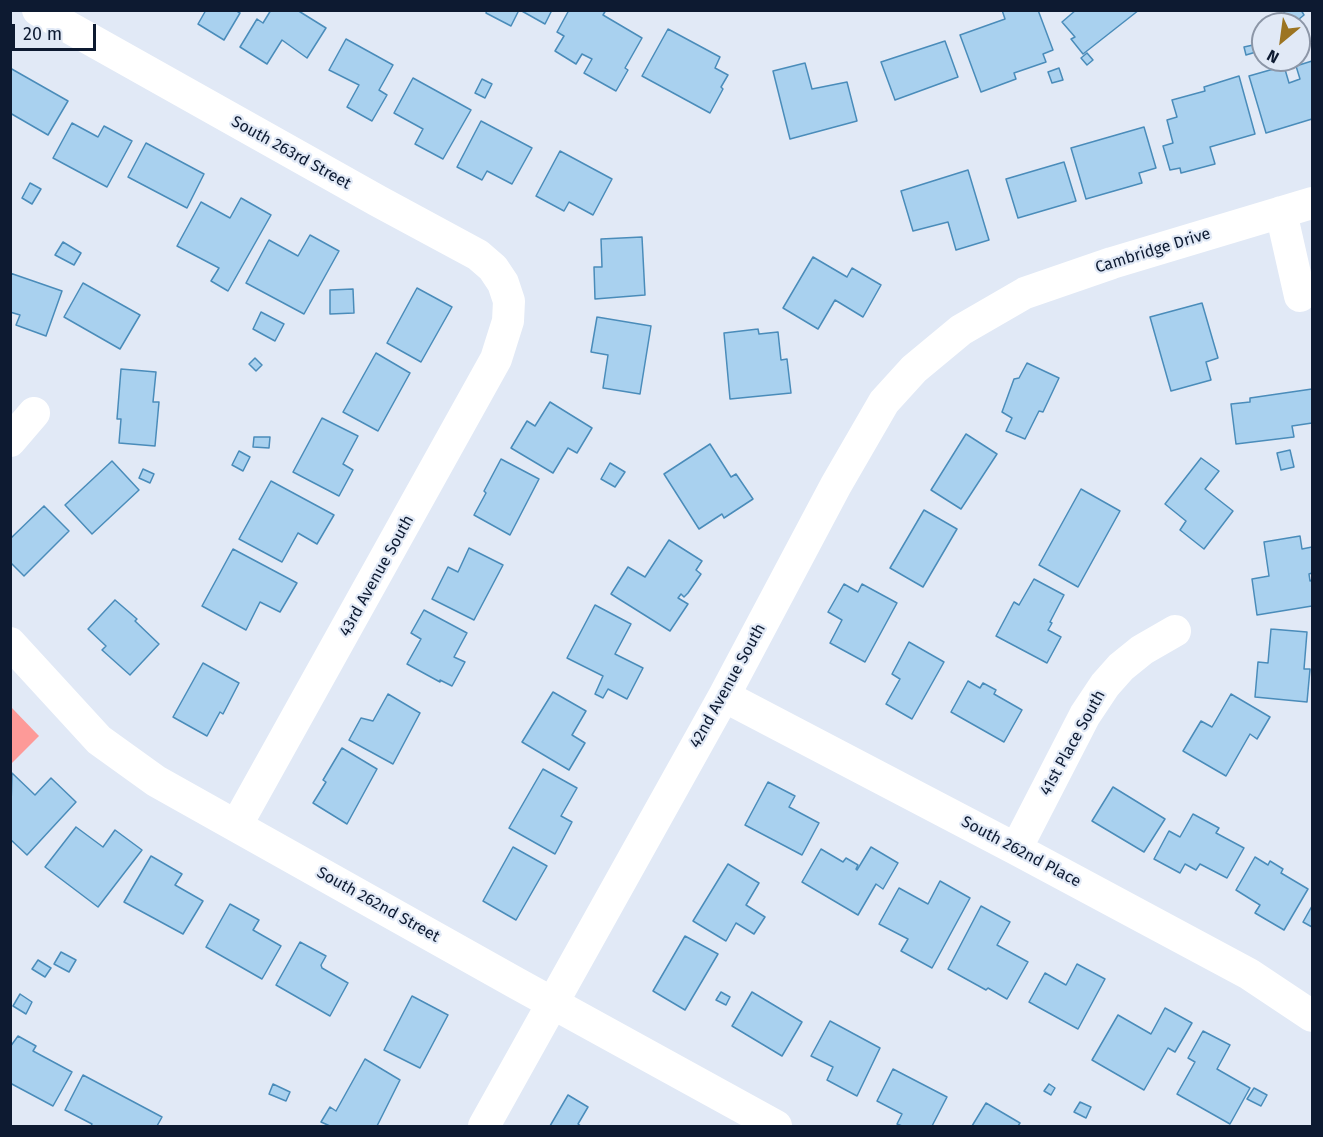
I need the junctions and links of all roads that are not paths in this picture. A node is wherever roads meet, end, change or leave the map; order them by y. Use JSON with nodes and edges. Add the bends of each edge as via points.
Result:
{"nodes":[{"id":1,"x":38,"y":10,"type":"edge"},
{"id":2,"x":1312,"y":203,"type":"edge"},
{"id":3,"x":1281,"y":212,"type":"junction"},
{"id":4,"x":1025,"y":293,"type":"joint"},
{"id":5,"x":1300,"y":296,"type":"dead end"},
{"id":6,"x":508,"y":321,"type":"joint"},
{"id":7,"x":34,"y":413,"type":"dead end"},
{"id":8,"x":10,"y":441,"type":"edge"},
{"id":9,"x":1175,"y":631,"type":"dead end"},
{"id":10,"x":10,"y":643,"type":"edge"},
{"id":11,"x":724,"y":696,"type":"junction"},
{"id":12,"x":236,"y":826,"type":"junction"},
{"id":13,"x":1016,"y":849,"type":"junction"},
{"id":14,"x":552,"y":1003,"type":"junction"},
{"id":15,"x":1312,"y":1016,"type":"edge"},
{"id":16,"x":484,"y":1126,"type":"edge"},
{"id":17,"x":776,"y":1126,"type":"edge"}],
"edges":[{"from":1,"to":6,"type":"street","name":"South 263rd Street","via":[[478,255],[503,283]]},
{"from":2,"to":3,"type":"street","name":"Cambridge Drive"},
{"from":3,"to":4,"type":"street","name":"Cambridge Drive"},
{"from":3,"to":5,"type":"street"},
{"from":4,"to":11,"type":"street","name":"42nd Avenue South","via":[[961,330],[914,369],[884,402]]},
{"from":6,"to":12,"type":"street","name":"43rd Avenue South","via":[[496,359],[472,406]]},
{"from":7,"to":8,"type":"street"},
{"from":9,"to":13,"type":"street","name":"41st Place South","via":[[1142,650],[1105,685],[1085,715]]},
{"from":10,"to":12,"type":"street","name":"South 262nd Street","via":[[99,740],[156,781]]},
{"from":11,"to":13,"type":"street","name":"South 262nd Place"},
{"from":11,"to":14,"type":"street","name":"42nd Avenue South"},
{"from":12,"to":14,"type":"street","name":"South 262nd Street"},
{"from":13,"to":15,"type":"street","name":"South 262nd Place","via":[[1249,974]]},
{"from":14,"to":16,"type":"street","name":"42nd Avenue South"},
{"from":14,"to":17,"type":"street","name":"South 262nd Street"}]}
